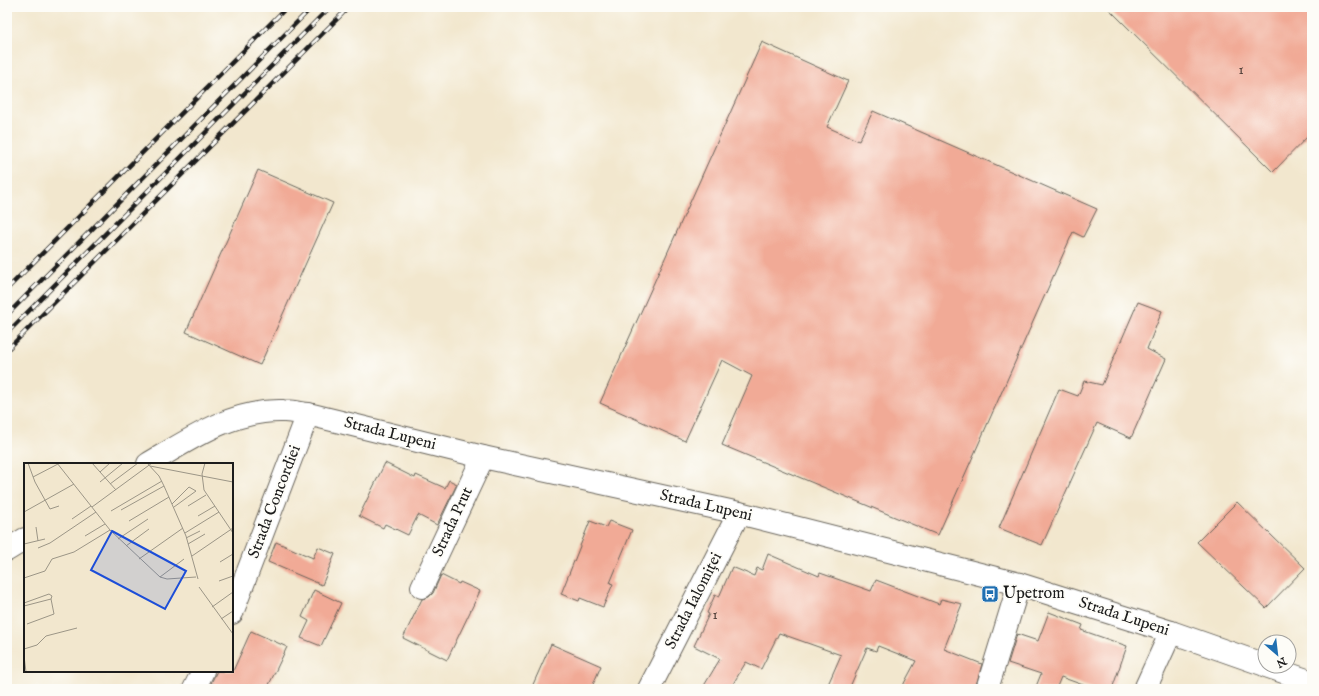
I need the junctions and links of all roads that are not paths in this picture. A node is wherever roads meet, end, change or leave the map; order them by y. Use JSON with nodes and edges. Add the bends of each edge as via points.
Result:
{"nodes":[{"id":1,"x":308,"y":414,"type":"junction"},
{"id":2,"x":483,"y":458,"type":"junction"},
{"id":3,"x":150,"y":463,"type":"edge"},
{"id":4,"x":739,"y":513,"type":"junction"},
{"id":5,"x":24,"y":540,"type":"edge"},
{"id":6,"x":7,"y":550,"type":"edge"},
{"id":7,"x":1019,"y":584,"type":"junction"},
{"id":8,"x":422,"y":587,"type":"dead end"},
{"id":9,"x":233,"y":610,"type":"edge"},
{"id":10,"x":1171,"y":632,"type":"junction"},
{"id":11,"x":1257,"y":663,"type":"edge"},
{"id":12,"x":202,"y":672,"type":"edge"},
{"id":13,"x":1289,"y":674,"type":"edge"},
{"id":14,"x":1312,"y":682,"type":"edge"},
{"id":15,"x":194,"y":689,"type":"edge"},
{"id":16,"x":649,"y":689,"type":"edge"},
{"id":17,"x":987,"y":689,"type":"edge"},
{"id":18,"x":1145,"y":689,"type":"edge"}],
"edges":[{"from":1,"to":2,"type":"street","name":"Strada Lupeni"},
{"from":1,"to":3,"type":"street","name":"Strada Lupeni","via":[[284,411],[242,416],[217,424]]},
{"from":1,"to":9,"type":"street","name":"Strada Concordiei"},
{"from":2,"to":4,"type":"street","name":"Strada Lupeni"},
{"from":2,"to":8,"type":"street","name":"Strada Prut"},
{"from":4,"to":7,"type":"street","name":"Strada Lupeni"},
{"from":4,"to":16,"type":"street","name":"Strada Ialomiței"},
{"from":5,"to":6,"type":"street"},
{"from":7,"to":10,"type":"street","name":"Strada Lupeni"},
{"from":7,"to":17,"type":"street"},
{"from":10,"to":11,"type":"street","name":"Strada Lupeni"},
{"from":10,"to":18,"type":"street"},
{"from":12,"to":15,"type":"street"},
{"from":13,"to":14,"type":"street","name":"Strada Lupeni"}]}
